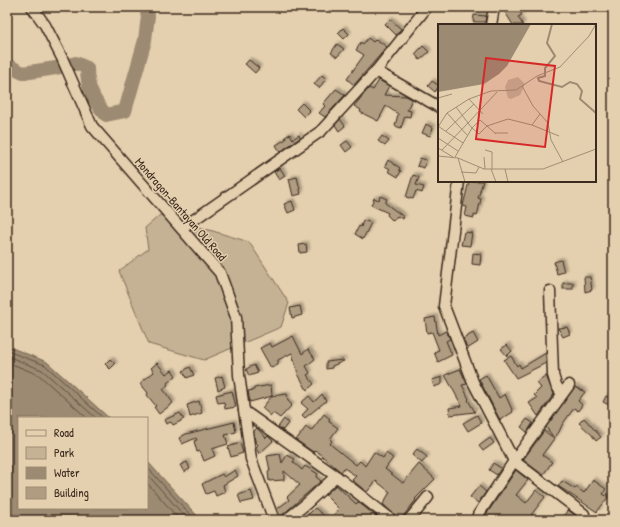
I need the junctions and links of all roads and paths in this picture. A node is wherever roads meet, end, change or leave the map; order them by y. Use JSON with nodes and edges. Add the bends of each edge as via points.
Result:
{"nodes":[{"id":1,"x":32,"y":7,"type":"edge"},
{"id":2,"x":427,"y":7,"type":"edge"},
{"id":3,"x":494,"y":7,"type":"edge"},
{"id":4,"x":491,"y":24,"type":"edge"},
{"id":5,"x":376,"y":71,"type":"junction"},
{"id":6,"x":438,"y":106,"type":"edge"},
{"id":7,"x":459,"y":182,"type":"edge"},
{"id":8,"x":182,"y":228,"type":"junction"},
{"id":9,"x":550,"y":291,"type":"dead end"},
{"id":10,"x":569,"y":384,"type":"dead end"},
{"id":11,"x":562,"y":394,"type":"junction"},
{"id":12,"x":244,"y":411,"type":"junction"},
{"id":13,"x":514,"y":461,"type":"junction"},
{"id":14,"x":336,"y":476,"type":"junction"},
{"id":15,"x":428,"y":497,"type":"dead end"},
{"id":16,"x":274,"y":520,"type":"edge"},
{"id":17,"x":286,"y":520,"type":"edge"},
{"id":18,"x":392,"y":520,"type":"edge"},
{"id":19,"x":409,"y":520,"type":"edge"},
{"id":20,"x":481,"y":520,"type":"edge"},
{"id":21,"x":579,"y":520,"type":"edge"}],
"edges":[{"from":1,"to":8,"type":"street","name":"Mondragon-Bantayan Old Road","via":[[45,25],[62,58],[92,126]]},
{"from":2,"to":5,"type":"street"},
{"from":3,"to":4,"type":"street"},
{"from":5,"to":6,"type":"street"},
{"from":5,"to":8,"type":"street","via":[[321,131]]},
{"from":7,"to":13,"type":"street","via":[[444,306],[473,382]]},
{"from":8,"to":12,"type":"street","name":"Mondragon-Bantayan Old Road","via":[[220,273],[236,317]]},
{"from":9,"to":11,"type":"street","via":[[553,375]]},
{"from":10,"to":11,"type":"street"},
{"from":11,"to":13,"type":"street"},
{"from":12,"to":14,"type":"street"},
{"from":12,"to":16,"type":"street","name":"Mondragon-Bantayan Old Road","via":[[250,459]]},
{"from":13,"to":20,"type":"street","via":[[478,515]]},
{"from":13,"to":21,"type":"street","via":[[584,514]]},
{"from":14,"to":17,"type":"street"},
{"from":14,"to":18,"type":"street"},
{"from":15,"to":19,"type":"street"}]}
